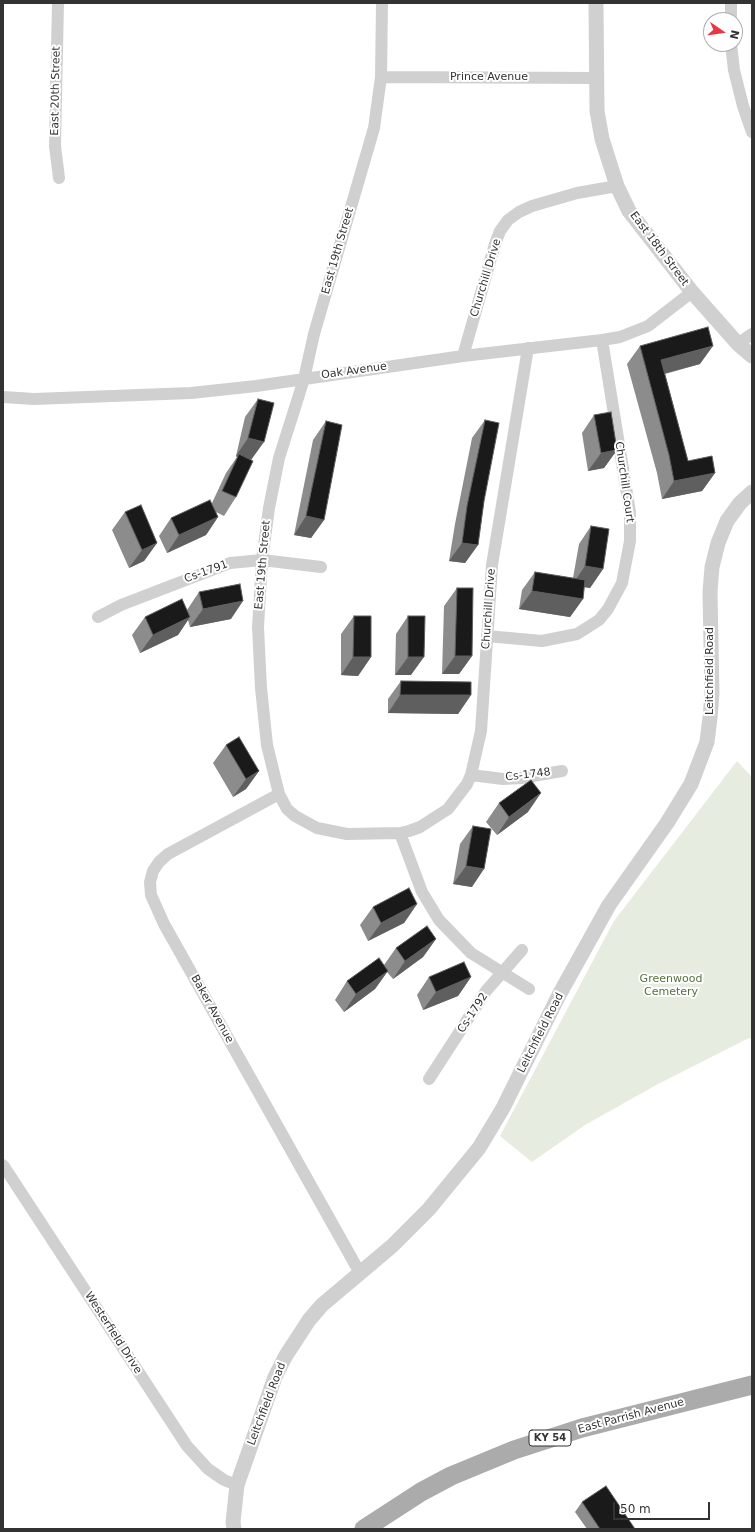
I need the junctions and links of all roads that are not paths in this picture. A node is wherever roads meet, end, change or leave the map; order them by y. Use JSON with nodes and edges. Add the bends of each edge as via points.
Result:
{"nodes":[{"id":1,"x":58,"y":3,"type":"edge"},
{"id":2,"x":382,"y":3,"type":"edge"},
{"id":3,"x":596,"y":3,"type":"edge"},
{"id":4,"x":732,"y":52,"type":"edge"},
{"id":5,"x":382,"y":77,"type":"junction"},
{"id":6,"x":596,"y":78,"type":"junction"},
{"id":7,"x":752,"y":132,"type":"edge"},
{"id":8,"x":59,"y":178,"type":"dead end"},
{"id":9,"x":617,"y":186,"type":"junction"},
{"id":10,"x":692,"y":292,"type":"junction"},
{"id":11,"x":752,"y":334,"type":"edge"},
{"id":12,"x":602,"y":340,"type":"junction"},
{"id":13,"x":738,"y":344,"type":"junction"},
{"id":14,"x":528,"y":348,"type":"junction"},
{"id":15,"x":463,"y":356,"type":"junction"},
{"id":16,"x":752,"y":356,"type":"edge"},
{"id":17,"x":304,"y":378,"type":"junction"},
{"id":18,"x":3,"y":397,"type":"edge"},
{"id":19,"x":752,"y":492,"type":"edge"},
{"id":20,"x":262,"y":560,"type":"junction"},
{"id":21,"x":321,"y":567,"type":"dead end"},
{"id":22,"x":98,"y":617,"type":"dead end"},
{"id":23,"x":487,"y":636,"type":"junction"},
{"id":24,"x":562,"y":771,"type":"dead end"},
{"id":25,"x":471,"y":775,"type":"junction"},
{"id":26,"x":279,"y":794,"type":"junction"},
{"id":27,"x":400,"y":833,"type":"junction"},
{"id":28,"x":522,"y":950,"type":"dead end"},
{"id":29,"x":501,"y":974,"type":"junction"},
{"id":30,"x":529,"y":989,"type":"dead end"},
{"id":31,"x":429,"y":1080,"type":"dead end"},
{"id":32,"x":3,"y":1165,"type":"edge"},
{"id":33,"x":360,"y":1273,"type":"junction"},
{"id":34,"x":752,"y":1385,"type":"edge"},
{"id":35,"x":237,"y":1485,"type":"junction"},
{"id":36,"x":234,"y":1529,"type":"edge"},
{"id":37,"x":364,"y":1529,"type":"edge"}],
"edges":[{"from":1,"to":8,"type":"street","name":"East 20th Street","via":[[55,146]]},
{"from":2,"to":5,"type":"street","name":"East 19th Street"},
{"from":3,"to":6,"type":"street","name":"East 18th Street"},
{"from":4,"to":7,"type":"street","via":[[742,106]]},
{"from":5,"to":6,"type":"street","name":"Prince Avenue"},
{"from":5,"to":17,"type":"street","name":"East 19th Street","via":[[374,128],[314,334]]},
{"from":6,"to":9,"type":"street","name":"East 18th Street","via":[[597,111],[602,138]]},
{"from":9,"to":10,"type":"street","name":"East 18th Street","via":[[632,216]]},
{"from":9,"to":15,"type":"street","name":"Churchill Drive","via":[[578,193],[532,206],[508,220],[495,244]]},
{"from":10,"to":12,"type":"street","name":"Oak Avenue","via":[[648,326],[620,337]]},
{"from":10,"to":13,"type":"street","name":"East 18th Street"},
{"from":11,"to":13,"type":"street"},
{"from":12,"to":14,"type":"street","name":"Oak Avenue"},
{"from":12,"to":23,"type":"street","name":"Churchill Court","via":[[630,512],[630,541],[622,583],[608,609],[594,624],[577,634],[542,642]]},
{"from":13,"to":16,"type":"street","name":"East 18th Street"},
{"from":14,"to":15,"type":"street","name":"Oak Avenue"},
{"from":14,"to":23,"type":"street","name":"Churchill Drive","via":[[492,565]]},
{"from":15,"to":17,"type":"street","name":"Oak Avenue"},
{"from":17,"to":18,"type":"street","name":"Oak Avenue","via":[[191,393],[34,400]]},
{"from":17,"to":20,"type":"street","name":"East 19th Street","via":[[279,458]]},
{"from":19,"to":33,"type":"street","name":"Leitchfield Road","via":[[727,521],[712,567],[710,718],[707,742],[691,784],[667,823],[609,905],[503,1108],[479,1148],[429,1209]]},
{"from":20,"to":21,"type":"street","name":"Cs-1791"},
{"from":20,"to":22,"type":"street","name":"Cs-1791","via":[[230,563],[205,571]]},
{"from":20,"to":26,"type":"street","name":"East 19th Street","via":[[258,627],[261,688],[267,745]]},
{"from":23,"to":25,"type":"street","name":"Churchill Drive","via":[[481,731]]},
{"from":24,"to":25,"type":"street","name":"Cs-1748","via":[[503,779]]},
{"from":25,"to":27,"type":"street","name":"Churchill Drive","via":[[462,793],[448,809],[420,827]]},
{"from":26,"to":27,"type":"street","name":"East 19th Street","via":[[295,816],[317,828],[347,834]]},
{"from":26,"to":33,"type":"street","name":"Baker Avenue","via":[[168,854],[153,871],[150,882],[151,895],[164,924]]},
{"from":27,"to":29,"type":"street","via":[[422,892],[439,920],[471,953]]},
{"from":28,"to":29,"type":"street","name":"Cs-1792"},
{"from":29,"to":30,"type":"street"},
{"from":29,"to":31,"type":"street","name":"Cs-1792","via":[[486,991]]},
{"from":32,"to":35,"type":"street","name":"Westerfield Drive","via":[[187,1446],[208,1470]]},
{"from":33,"to":35,"type":"street","name":"Leitchfield Road","via":[[322,1305],[285,1357],[275,1376]]},
{"from":34,"to":37,"type":"main road","name":"East Parrish Avenue","number":"KY 54","via":[[582,1428],[514,1450],[451,1476],[409,1499]]},
{"from":35,"to":36,"type":"street","name":"Leitchfield Road"}]}
